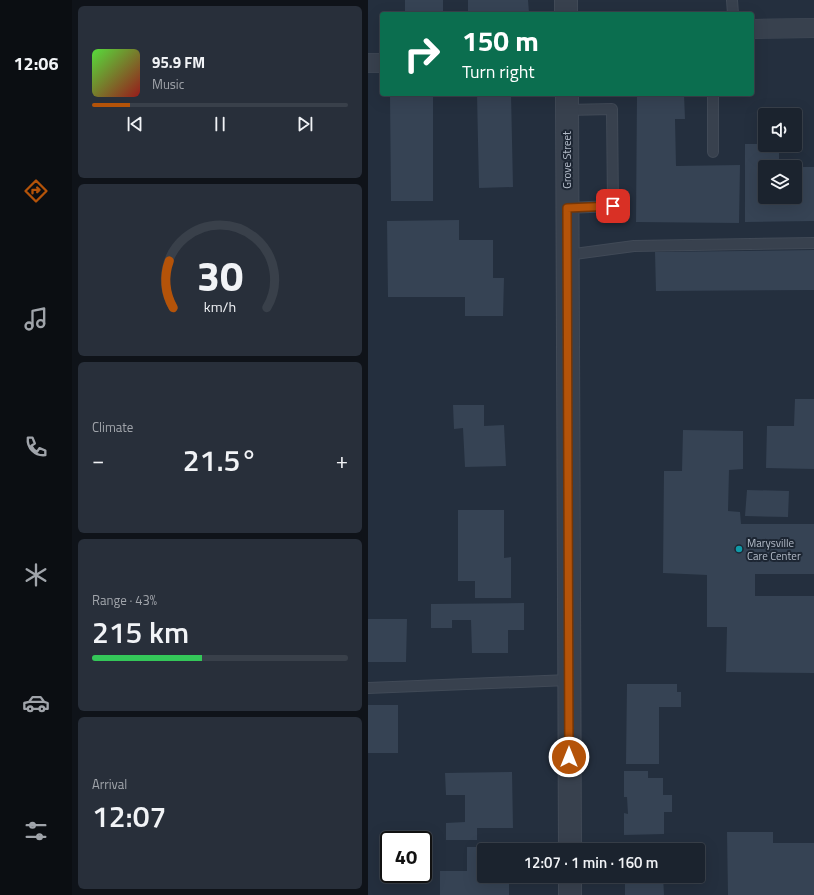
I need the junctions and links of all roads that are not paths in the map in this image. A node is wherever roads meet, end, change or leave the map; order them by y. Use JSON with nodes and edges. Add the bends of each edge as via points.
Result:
{"nodes":[{"id":1,"x":566,"y":0,"type":"edge"},
{"id":2,"x":732,"y":0,"type":"edge"},
{"id":3,"x":566,"y":12,"type":"edge"},
{"id":4,"x":733,"y":12,"type":"edge"},
{"id":5,"x":814,"y":28,"type":"edge"},
{"id":6,"x":754,"y":29,"type":"edge"},
{"id":7,"x":368,"y":63,"type":"edge"},
{"id":8,"x":380,"y":63,"type":"edge"},
{"id":9,"x":713,"y":96,"type":"edge"},
{"id":10,"x":566,"y":102,"type":"edge"},
{"id":11,"x":713,"y":152,"type":"dead end"},
{"id":12,"x":567,"y":208,"type":"junction"},
{"id":13,"x":814,"y":243,"type":"edge"},
{"id":14,"x":567,"y":255,"type":"junction"},
{"id":15,"x":569,"y":680,"type":"junction"},
{"id":16,"x":368,"y":688,"type":"edge"},
{"id":17,"x":570,"y":843,"type":"edge"},
{"id":18,"x":570,"y":883,"type":"edge"},
{"id":19,"x":570,"y":895,"type":"edge"}],
"edges":[{"from":1,"to":3,"type":"street"},
{"from":2,"to":4,"type":"lane"},
{"from":5,"to":6,"type":"street"},
{"from":7,"to":8,"type":"street"},
{"from":9,"to":11,"type":"lane"},
{"from":10,"to":12,"type":"street","name":"Grove Street"},
{"from":10,"to":12,"type":"lane","via":[[612,109],[613,206]]},
{"from":12,"to":14,"type":"street","name":"Grove Street"},
{"from":13,"to":14,"type":"lane","via":[[634,246]]},
{"from":14,"to":15,"type":"street","name":"Grove Street"},
{"from":15,"to":16,"type":"lane"},
{"from":15,"to":17,"type":"street","name":"Grove Street"},
{"from":18,"to":19,"type":"street"}]}
